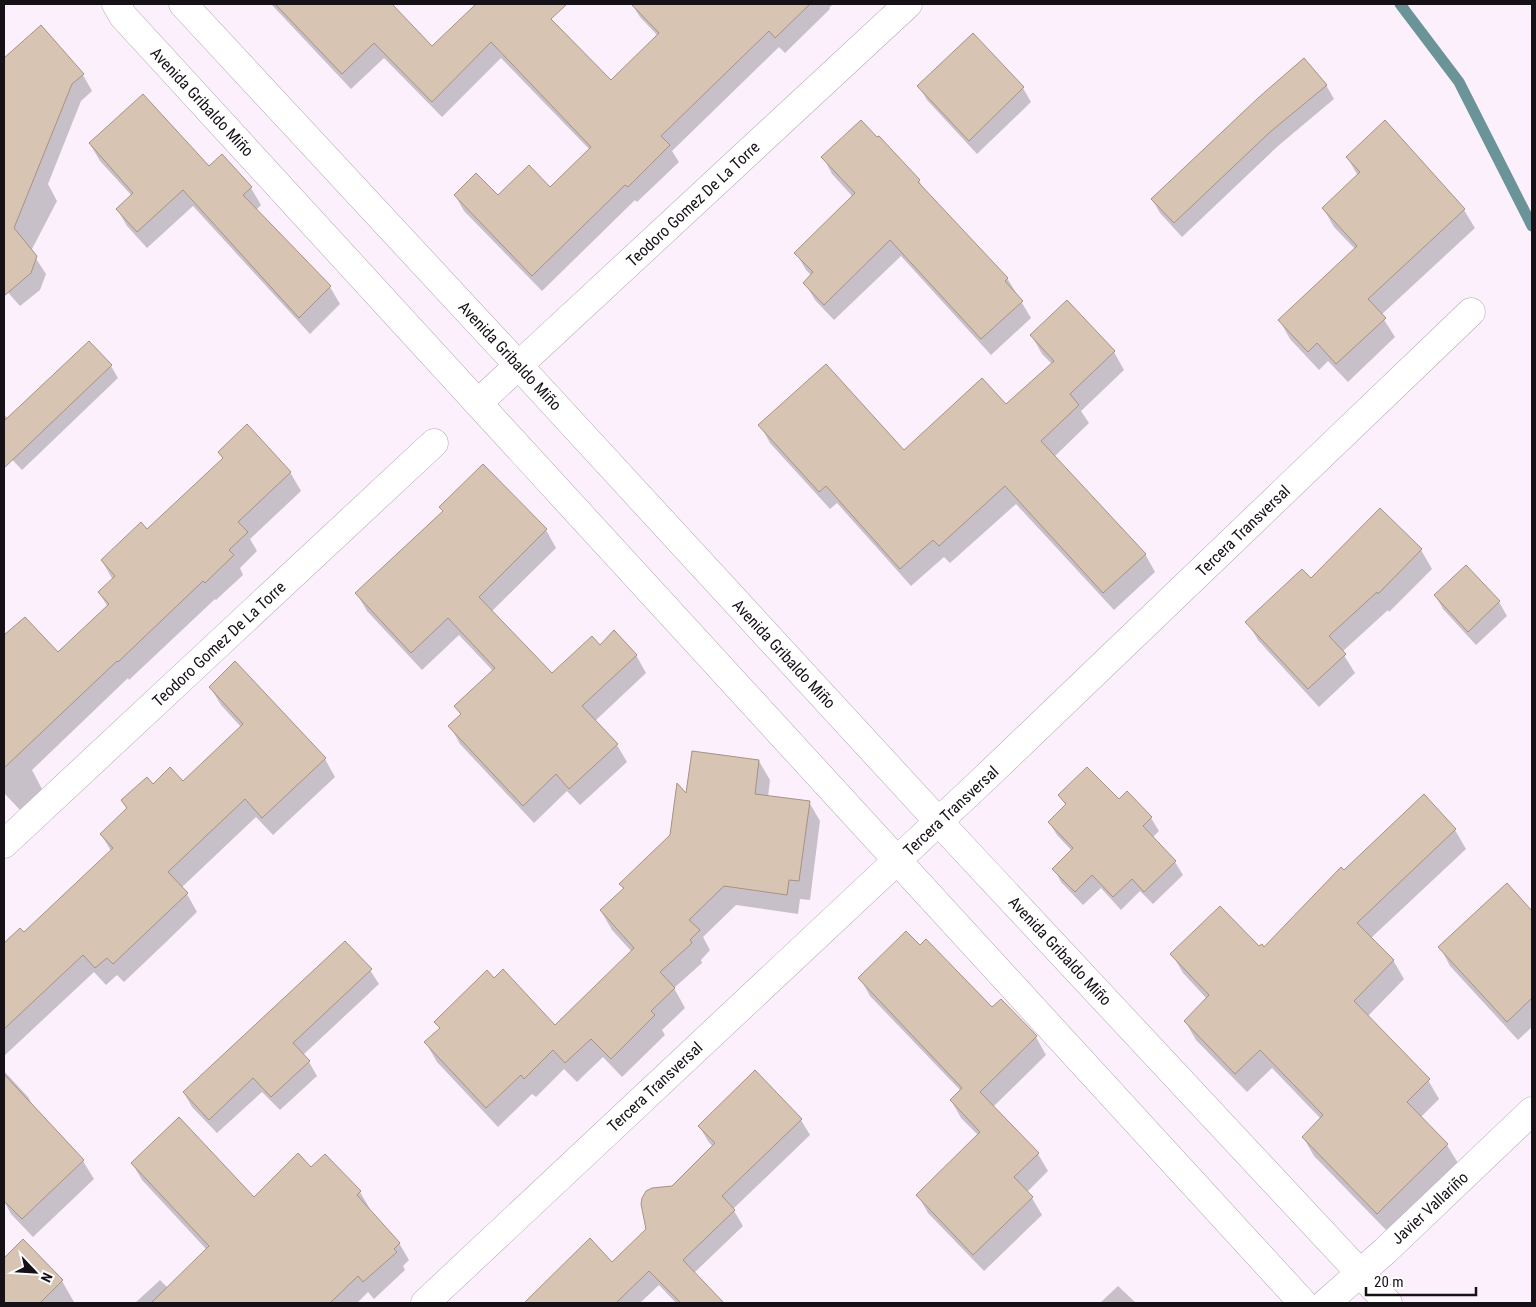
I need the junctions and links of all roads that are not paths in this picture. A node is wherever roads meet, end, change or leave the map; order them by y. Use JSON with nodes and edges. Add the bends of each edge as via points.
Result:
{"nodes":[{"id":1,"x":116,"y":4,"type":"edge"},
{"id":2,"x":183,"y":4,"type":"edge"},
{"id":3,"x":908,"y":4,"type":"edge"},
{"id":4,"x":1471,"y":312,"type":"dead end"},
{"id":5,"x":519,"y":366,"type":"junction"},
{"id":6,"x":478,"y":403,"type":"junction"},
{"id":7,"x":434,"y":443,"type":"dead end"},
{"id":8,"x":939,"y":822,"type":"junction"},
{"id":9,"x":4,"y":844,"type":"edge"},
{"id":10,"x":898,"y":861,"type":"junction"},
{"id":11,"x":1532,"y":1111,"type":"edge"},
{"id":12,"x":1360,"y":1273,"type":"junction"},
{"id":13,"x":424,"y":1303,"type":"edge"},
{"id":14,"x":1303,"y":1303,"type":"edge"},
{"id":15,"x":1326,"y":1303,"type":"edge"},
{"id":16,"x":1388,"y":1303,"type":"edge"}],
"edges":[{"from":1,"to":6,"type":"street","name":"Avenida Gribaldo Miño","via":[[123,16]]},
{"from":2,"to":5,"type":"street","name":"Avenida Gribaldo Miño"},
{"from":3,"to":5,"type":"street","name":"Teodoro Gomez De La Torre"},
{"from":4,"to":8,"type":"street","name":"Tercera Transversal"},
{"from":5,"to":6,"type":"street","name":"Teodoro Gomez De La Torre"},
{"from":5,"to":8,"type":"street","name":"Avenida Gribaldo Miño"},
{"from":6,"to":10,"type":"street","name":"Avenida Gribaldo Miño"},
{"from":7,"to":9,"type":"street","name":"Teodoro Gomez De La Torre"},
{"from":8,"to":10,"type":"street","name":"Tercera Transversal"},
{"from":8,"to":12,"type":"street","name":"Avenida Gribaldo Miño"},
{"from":10,"to":13,"type":"street","name":"Tercera Transversal"},
{"from":10,"to":14,"type":"street","name":"Avenida Gribaldo Miño"},
{"from":11,"to":12,"type":"street","name":"Javier Vallariño"},
{"from":12,"to":15,"type":"street","name":"Javier Vallariño"},
{"from":12,"to":16,"type":"street","name":"Avenida Gribaldo Miño"}]}
